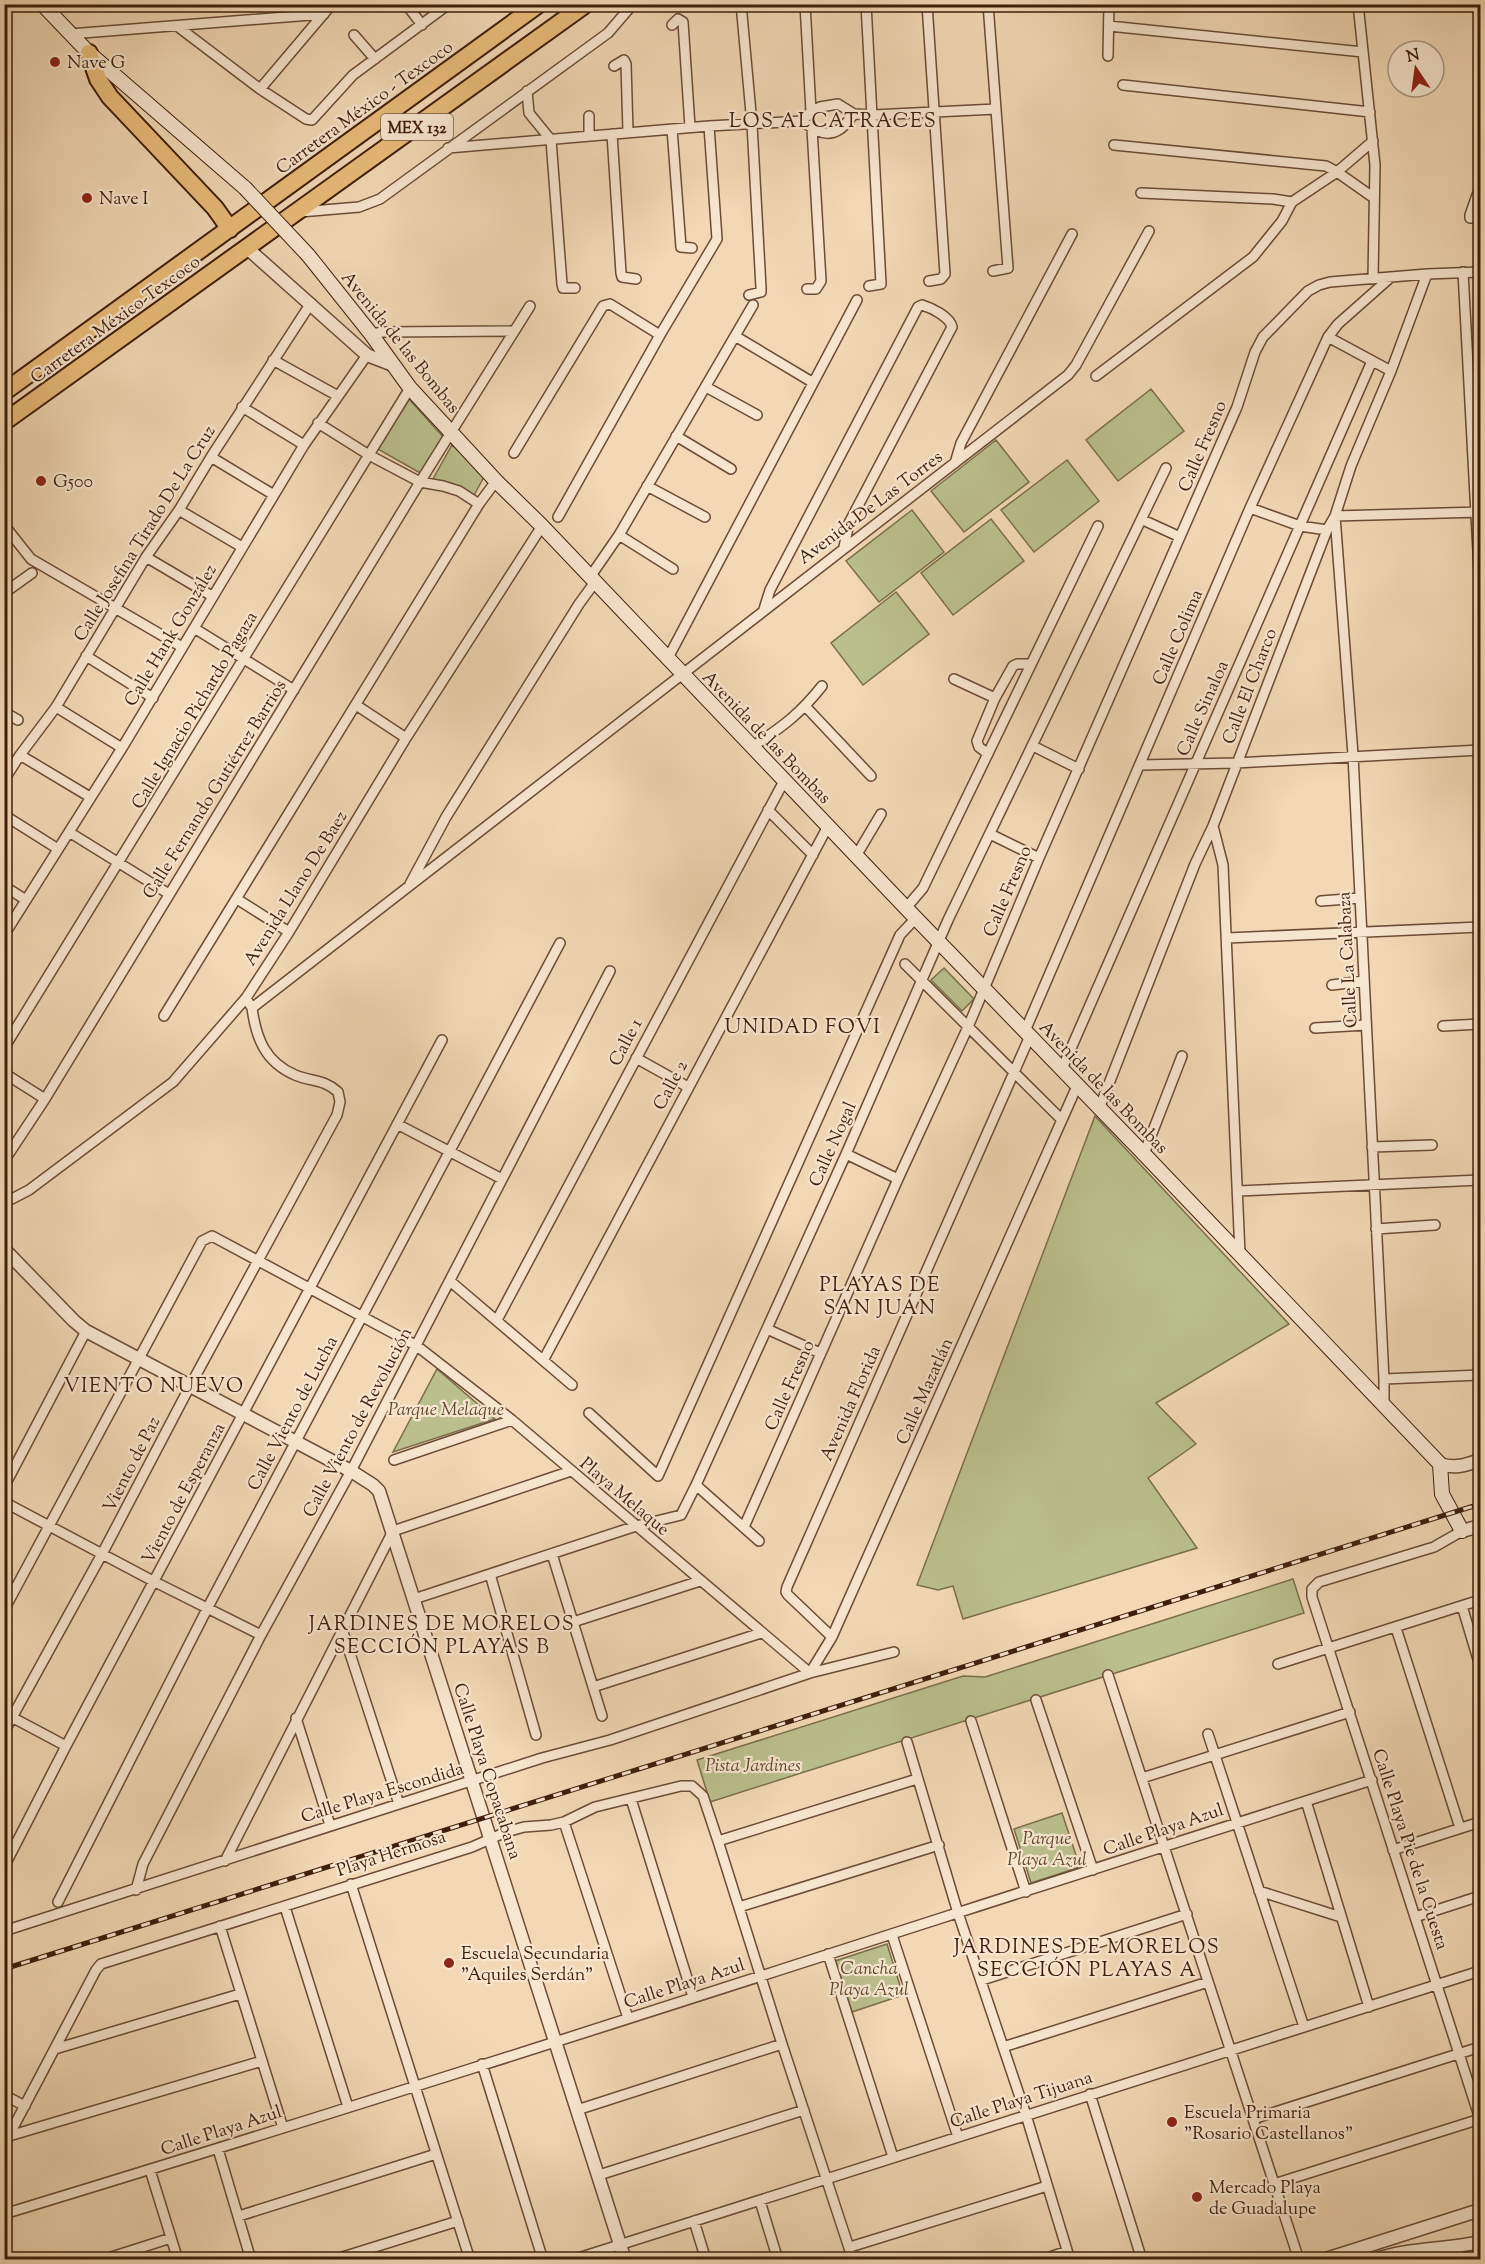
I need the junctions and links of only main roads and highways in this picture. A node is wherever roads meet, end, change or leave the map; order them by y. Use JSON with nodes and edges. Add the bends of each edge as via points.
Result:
{"nodes":[{"id":1,"x":42,"y":4,"type":"edge"},
{"id":2,"x":539,"y":4,"type":"edge"},
{"id":3,"x":586,"y":4,"type":"edge"},
{"id":4,"x":89,"y":54,"type":"junction"},
{"id":5,"x":230,"y":229,"type":"junction"},
{"id":6,"x":212,"y":243,"type":"joint"},
{"id":7,"x":4,"y":392,"type":"edge"},
{"id":8,"x":4,"y":422,"type":"edge"},
{"id":9,"x":1462,"y":1531,"type":"road end"}],
"edges":[{"from":1,"to":4,"type":"main road","name":"Avenida de las Bombas"},
{"from":2,"to":5,"type":"highway","name":"Carretera México - Texcoco","number":"MEX 132"},
{"from":3,"to":8,"type":"highway","name":"Carretera México-Texcoco","number":"MEX 132"},
{"from":4,"to":5,"type":"highway","via":[[110,97],[215,208]]},
{"from":4,"to":9,"type":"main road","name":"Avenida de las Bombas","bridge":true,"via":[[245,188],[308,255],[410,388],[496,481],[1440,1464],[1442,1494]]},
{"from":5,"to":6,"type":"highway","name":"Carretera México - Texcoco","number":"MEX 132"},
{"from":6,"to":7,"type":"highway","name":"Carretera México-Texcoco","number":"MEX 132"}]}
